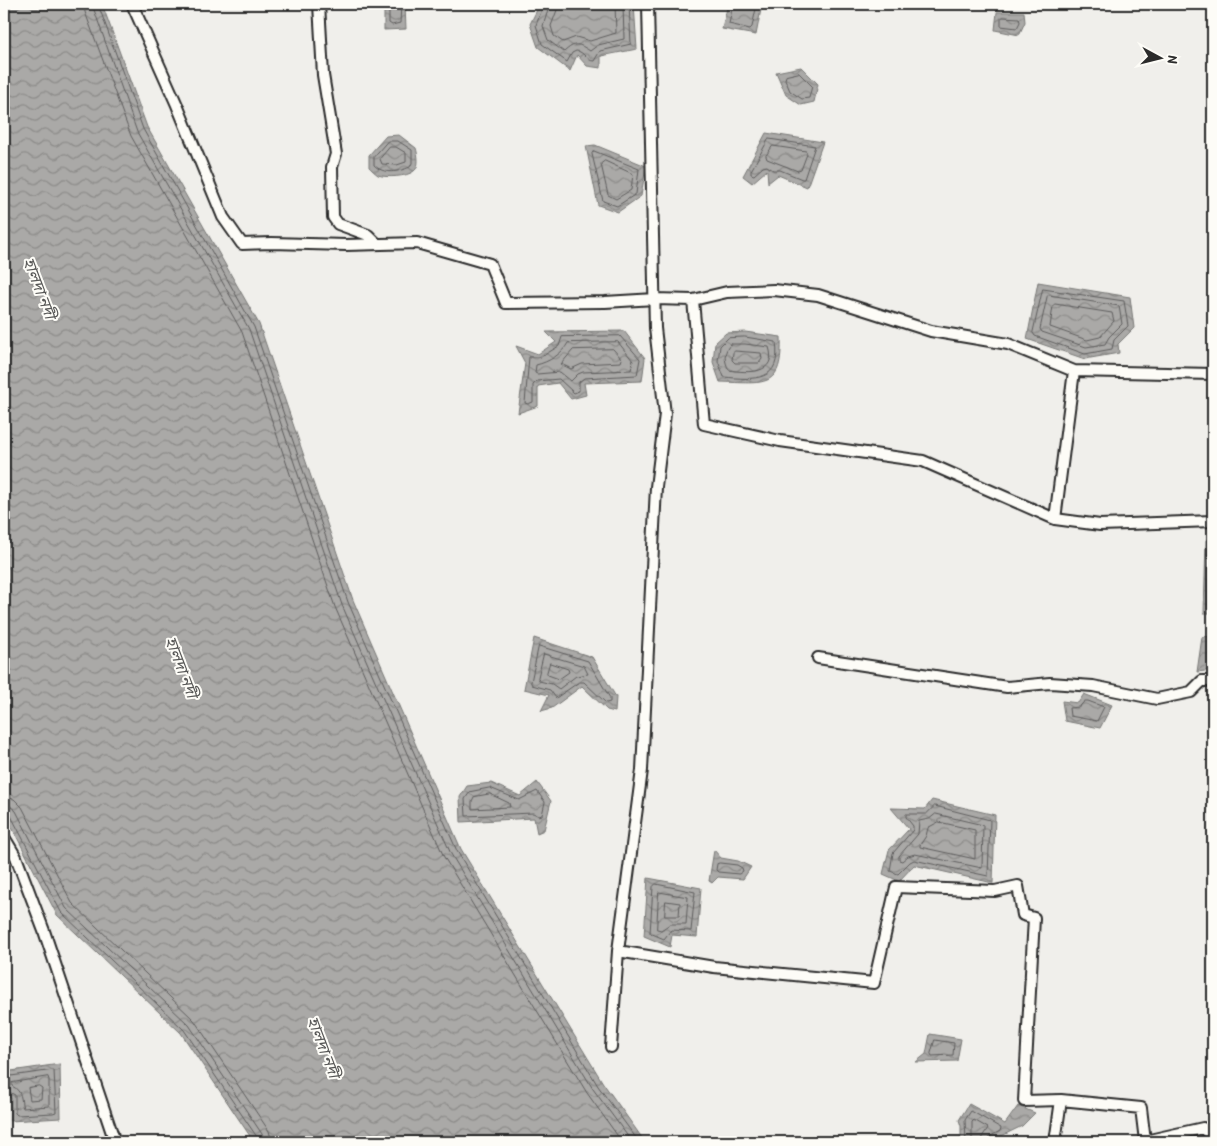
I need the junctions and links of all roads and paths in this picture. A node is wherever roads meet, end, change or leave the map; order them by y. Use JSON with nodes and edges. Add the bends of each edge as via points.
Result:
{"nodes":[{"id":1,"x":132,"y":4,"type":"edge"},
{"id":2,"x":319,"y":4,"type":"edge"},
{"id":3,"x":648,"y":4,"type":"edge"},
{"id":4,"x":377,"y":244,"type":"junction"},
{"id":5,"x":655,"y":299,"type":"junction"},
{"id":6,"x":694,"y":300,"type":"junction"},
{"id":7,"x":1074,"y":371,"type":"junction"},
{"id":8,"x":1213,"y":374,"type":"edge"},
{"id":9,"x":1055,"y":519,"type":"junction"},
{"id":10,"x":1213,"y":521,"type":"edge"},
{"id":11,"x":818,"y":658,"type":"dead end"},
{"id":12,"x":1213,"y":682,"type":"edge"},
{"id":13,"x":4,"y":837,"type":"edge"},
{"id":14,"x":618,"y":951,"type":"junction"},
{"id":15,"x":611,"y":1047,"type":"dead end"},
{"id":16,"x":1061,"y":1100,"type":"junction"},
{"id":17,"x":1208,"y":1128,"type":"edge"},
{"id":18,"x":1213,"y":1139,"type":"edge"},
{"id":19,"x":115,"y":1142,"type":"edge"},
{"id":20,"x":1055,"y":1142,"type":"edge"}],
"edges":[{"from":1,"to":4,"type":"street","via":[[223,218],[242,244]]},
{"from":2,"to":4,"type":"street","via":[[323,75],[336,154],[332,167],[333,217],[338,224],[368,235]]},
{"from":3,"to":5,"type":"street"},
{"from":4,"to":5,"type":"street","via":[[417,243],[490,264],[506,303]]},
{"from":5,"to":6,"type":"street"},
{"from":5,"to":14,"type":"street","via":[[655,328],[665,414],[656,487],[642,770]]},
{"from":6,"to":7,"type":"street","via":[[726,292],[774,290],[818,295],[932,331],[1008,344]]},
{"from":6,"to":9,"type":"street","via":[[704,424],[780,441],[923,461]]},
{"from":7,"to":8,"type":"street"},
{"from":7,"to":9,"type":"street"},
{"from":9,"to":10,"type":"street","via":[[1100,525]]},
{"from":11,"to":12,"type":"street","via":[[1007,687],[1050,683],[1093,686],[1157,699],[1191,692],[1202,681]]},
{"from":13,"to":19,"type":"street","via":[[16,857],[44,931]]},
{"from":14,"to":15,"type":"street"},
{"from":14,"to":16,"type":"street","via":[[714,967],[874,983],[896,887],[995,891],[1018,886],[1023,915],[1034,918],[1024,1101]]},
{"from":16,"to":17,"type":"street","via":[[1141,1108],[1145,1141]]},
{"from":16,"to":20,"type":"street"},
{"from":17,"to":18,"type":"street"}]}
